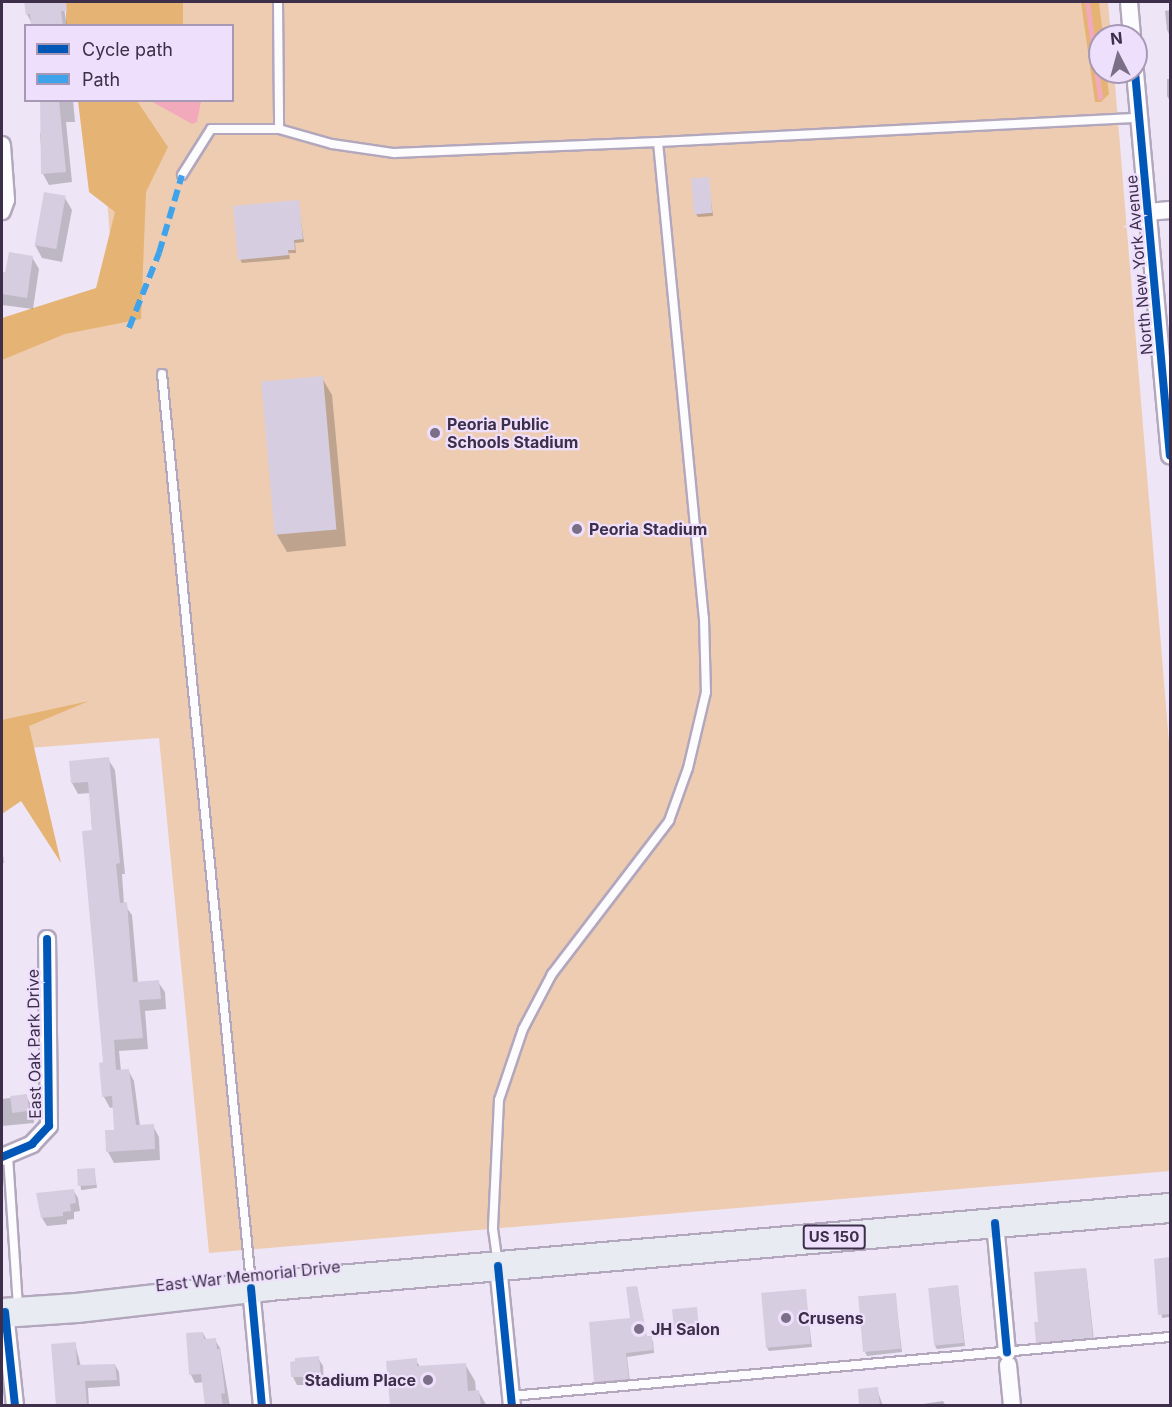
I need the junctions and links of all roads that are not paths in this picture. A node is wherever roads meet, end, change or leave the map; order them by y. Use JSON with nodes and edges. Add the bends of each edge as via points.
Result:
{"nodes":[{"id":1,"x":278,"y":2,"type":"edge"},
{"id":2,"x":1129,"y":2,"type":"edge"},
{"id":3,"x":1131,"y":24,"type":"edge"},
{"id":4,"x":1136,"y":84,"type":"edge"},
{"id":5,"x":1139,"y":118,"type":"junction"},
{"id":6,"x":279,"y":129,"type":"junction"},
{"id":7,"x":658,"y":142,"type":"junction"},
{"id":8,"x":2,"y":145,"type":"edge"},
{"id":9,"x":182,"y":175,"type":"dead end"},
{"id":10,"x":1170,"y":210,"type":"edge"},
{"id":11,"x":2,"y":211,"type":"edge"},
{"id":12,"x":1148,"y":212,"type":"junction"},
{"id":13,"x":162,"y":374,"type":"dead end"},
{"id":14,"x":1170,"y":455,"type":"edge"},
{"id":15,"x":47,"y":939,"type":"dead end"},
{"id":16,"x":5,"y":1156,"type":"edge"},
{"id":17,"x":1170,"y":1208,"type":"edge"},
{"id":18,"x":995,"y":1223,"type":"junction"},
{"id":19,"x":498,"y":1266,"type":"junction"},
{"id":20,"x":251,"y":1288,"type":"junction"},
{"id":21,"x":9,"y":1312,"type":"edge"},
{"id":22,"x":1170,"y":1337,"type":"edge"},
{"id":23,"x":1008,"y":1358,"type":"junction"},
{"id":24,"x":511,"y":1401,"type":"edge"},
{"id":25,"x":15,"y":1406,"type":"edge"},
{"id":26,"x":262,"y":1406,"type":"edge"},
{"id":27,"x":1012,"y":1406,"type":"edge"}],
"edges":[{"from":1,"to":6,"type":"lane"},
{"from":2,"to":3,"type":"street"},
{"from":4,"to":5,"type":"street","name":"North New York Avenue"},
{"from":5,"to":7,"type":"lane"},
{"from":5,"to":12,"type":"street","name":"North New York Avenue"},
{"from":6,"to":7,"type":"lane","via":[[332,144],[394,153]]},
{"from":6,"to":9,"type":"lane","via":[[211,129]]},
{"from":7,"to":19,"type":"lane","via":[[704,618],[706,692],[688,768],[669,821],[552,974],[524,1029],[499,1100],[494,1228]]},
{"from":8,"to":11,"type":"street","via":[[6,200]]},
{"from":10,"to":12,"type":"street"},
{"from":12,"to":14,"type":"street","name":"North New York Avenue"},
{"from":13,"to":20,"type":"lane"},
{"from":15,"to":16,"type":"street","name":"East Oak Park Drive","via":[[49,1126],[32,1144]]},
{"from":16,"to":21,"type":"lane"},
{"from":17,"to":18,"type":"highway","name":"East War Memorial Drive","number":"US 150"},
{"from":18,"to":19,"type":"highway","name":"East War Memorial Drive","number":"US 150"},
{"from":18,"to":23,"type":"street"},
{"from":19,"to":20,"type":"highway","name":"East War Memorial Drive","number":"US 150"},
{"from":19,"to":24,"type":"street"},
{"from":20,"to":21,"type":"highway","name":"East War Memorial Drive","number":"US 150"},
{"from":20,"to":26,"type":"street"},
{"from":21,"to":25,"type":"street"},
{"from":22,"to":23,"type":"lane"},
{"from":23,"to":24,"type":"lane"},
{"from":23,"to":27,"type":"street"}]}
